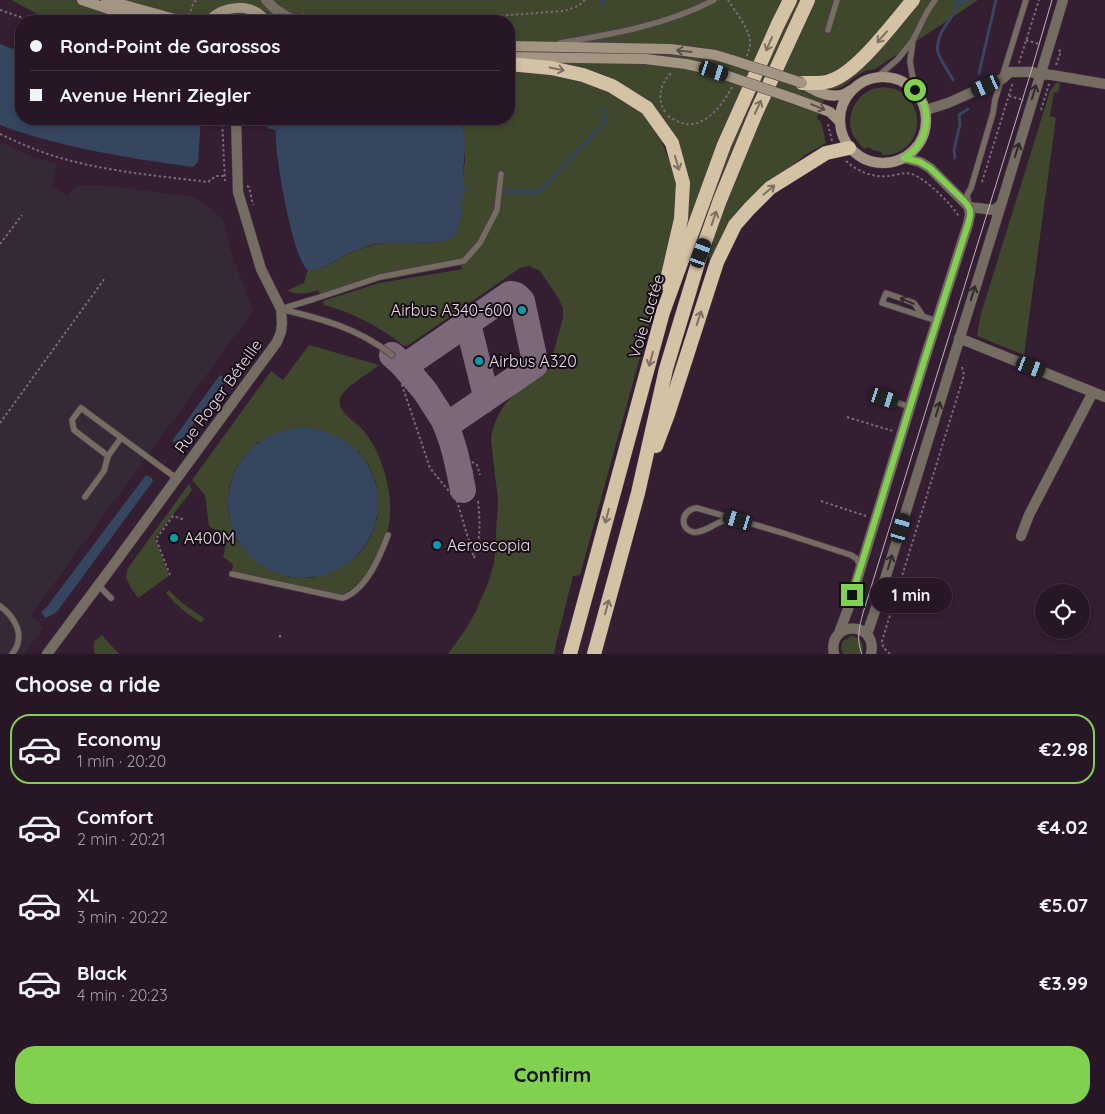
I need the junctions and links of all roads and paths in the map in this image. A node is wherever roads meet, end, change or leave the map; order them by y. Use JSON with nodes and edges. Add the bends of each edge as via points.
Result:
{"nodes":[{"id":1,"x":82,"y":0,"type":"edge"},
{"id":2,"x":106,"y":0,"type":"edge"},
{"id":3,"x":196,"y":0,"type":"edge"},
{"id":4,"x":266,"y":0,"type":"edge"},
{"id":5,"x":585,"y":0,"type":"edge"},
{"id":6,"x":714,"y":0,"type":"edge"},
{"id":7,"x":790,"y":0,"type":"edge"},
{"id":8,"x":808,"y":0,"type":"edge"},
{"id":9,"x":837,"y":0,"type":"edge"},
{"id":10,"x":914,"y":0,"type":"edge"},
{"id":11,"x":935,"y":0,"type":"edge"},
{"id":12,"x":1026,"y":0,"type":"edge"},
{"id":13,"x":1039,"y":0,"type":"edge"},
{"id":14,"x":1063,"y":0,"type":"edge"},
{"id":15,"x":0,"y":10,"type":"edge"},
{"id":16,"x":15,"y":15,"type":"edge"},
{"id":17,"x":126,"y":15,"type":"edge"},
{"id":18,"x":165,"y":15,"type":"edge"},
{"id":19,"x":188,"y":15,"type":"edge"},
{"id":20,"x":214,"y":15,"type":"edge"},
{"id":21,"x":259,"y":15,"type":"edge"},
{"id":22,"x":284,"y":15,"type":"edge"},
{"id":23,"x":509,"y":15,"type":"edge"},
{"id":24,"x":828,"y":30,"type":"dead end"},
{"id":25,"x":913,"y":40,"type":"junction"},
{"id":26,"x":515,"y":46,"type":"edge"},
{"id":27,"x":538,"y":47,"type":"junction"},
{"id":28,"x":1053,"y":48,"type":"dead end"},
{"id":29,"x":515,"y":57,"type":"edge"},
{"id":30,"x":1021,"y":57,"type":"dead end"},
{"id":31,"x":515,"y":65,"type":"edge"},
{"id":32,"x":1054,"y":68,"type":"dead end"},
{"id":33,"x":1040,"y":74,"type":"junction"},
{"id":34,"x":876,"y":77,"type":"junction"},
{"id":35,"x":1002,"y":79,"type":"junction"},
{"id":36,"x":1014,"y":80,"type":"dead end"},
{"id":37,"x":802,"y":83,"type":"junction"},
{"id":38,"x":1105,"y":84,"type":"edge"},
{"id":39,"x":852,"y":90,"type":"junction"},
{"id":40,"x":915,"y":90,"type":"junction"},
{"id":41,"x":926,"y":110,"type":"junction"},
{"id":42,"x":826,"y":119,"type":"dead end"},
{"id":43,"x":840,"y":122,"type":"junction"},
{"id":44,"x":222,"y":125,"type":"edge"},
{"id":45,"x":236,"y":125,"type":"edge"},
{"id":46,"x":0,"y":134,"type":"edge"},
{"id":47,"x":833,"y":145,"type":"dead end"},
{"id":48,"x":847,"y":153,"type":"junction"},
{"id":49,"x":904,"y":158,"type":"junction"},
{"id":50,"x":501,"y":174,"type":"dead end"},
{"id":51,"x":224,"y":176,"type":"junction"},
{"id":52,"x":225,"y":181,"type":"dead end"},
{"id":53,"x":982,"y":181,"type":"dead end"},
{"id":54,"x":1000,"y":205,"type":"junction"},
{"id":55,"x":969,"y":207,"type":"junction"},
{"id":56,"x":22,"y":215,"type":"dead end"},
{"id":57,"x":960,"y":222,"type":"dead end"},
{"id":58,"x":0,"y":244,"type":"edge"},
{"id":59,"x":105,"y":278,"type":"dead end"},
{"id":60,"x":280,"y":309,"type":"junction"},
{"id":61,"x":663,"y":312,"type":"junction"},
{"id":62,"x":923,"y":316,"type":"junction"},
{"id":63,"x":937,"y":321,"type":"junction"},
{"id":64,"x":959,"y":338,"type":"junction"},
{"id":65,"x":392,"y":355,"type":"dead end"},
{"id":66,"x":960,"y":363,"type":"dead end"},
{"id":67,"x":417,"y":381,"type":"dead end"},
{"id":68,"x":1093,"y":392,"type":"junction"},
{"id":69,"x":1105,"y":397,"type":"edge"},
{"id":70,"x":884,"y":398,"type":"dead end"},
{"id":71,"x":910,"y":407,"type":"junction"},
{"id":72,"x":847,"y":416,"type":"dead end"},
{"id":73,"x":0,"y":423,"type":"edge"},
{"id":74,"x":902,"y":434,"type":"junction"},
{"id":75,"x":121,"y":438,"type":"junction"},
{"id":76,"x":108,"y":456,"type":"junction"},
{"id":77,"x":462,"y":464,"type":"dead end"},
{"id":78,"x":463,"y":470,"type":"dead end"},
{"id":79,"x":480,"y":474,"type":"dead end"},
{"id":80,"x":473,"y":475,"type":"dead end"},
{"id":81,"x":176,"y":478,"type":"junction"},
{"id":82,"x":638,"y":493,"type":"junction"},
{"id":83,"x":86,"y":496,"type":"dead end"},
{"id":84,"x":478,"y":501,"type":"dead end"},
{"id":85,"x":821,"y":501,"type":"dead end"},
{"id":86,"x":875,"y":519,"type":"junction"},
{"id":87,"x":185,"y":520,"type":"dead end"},
{"id":88,"x":738,"y":520,"type":"junction"},
{"id":89,"x":388,"y":535,"type":"dead end"},
{"id":90,"x":1021,"y":536,"type":"dead end"},
{"id":91,"x":860,"y":568,"type":"junction"},
{"id":92,"x":232,"y":574,"type":"dead end"},
{"id":93,"x":170,"y":575,"type":"dead end"},
{"id":94,"x":98,"y":585,"type":"junction"},
{"id":95,"x":111,"y":598,"type":"dead end"},
{"id":96,"x":0,"y":606,"type":"edge"},
{"id":97,"x":873,"y":617,"type":"junction"},
{"id":98,"x":888,"y":621,"type":"junction"},
{"id":99,"x":839,"y":633,"type":"junction"},
{"id":100,"x":867,"y":634,"type":"junction"},
{"id":101,"x":280,"y":635,"type":"dead end"},
{"id":102,"x":280,"y":640,"type":"dead end"},
{"id":103,"x":12,"y":654,"type":"edge"},
{"id":104,"x":47,"y":654,"type":"edge"},
{"id":105,"x":570,"y":654,"type":"edge"},
{"id":106,"x":594,"y":654,"type":"edge"},
{"id":107,"x":834,"y":654,"type":"edge"},
{"id":108,"x":871,"y":654,"type":"edge"},
{"id":109,"x":890,"y":654,"type":"edge"}],
"edges":[{"from":1,"to":17,"type":"main road"},
{"from":2,"to":18,"type":"main road"},
{"from":3,"to":19,"type":"path"},
{"from":4,"to":22,"type":"street"},
{"from":5,"to":23,"type":"path","via":[[564,11]]},
{"from":6,"to":27,"type":"lane","via":[[652,24]]},
{"from":7,"to":61,"type":"highway","name":"Voie Lactée","one_way":true,"via":[[724,145]]},
{"from":82,"to":8,"type":"highway","name":"Voie Lactée","one_way":true,"via":[[666,369],[701,253],[754,115]]},
{"from":9,"to":24,"type":"lane"},
{"from":10,"to":37,"type":"highway","one_way":true,"via":[[842,76],[828,82]]},
{"from":11,"to":25,"type":"lane"},
{"from":12,"to":35,"type":"lane"},
{"from":13,"to":30,"type":"path"},
{"from":14,"to":33,"type":"street"},
{"from":15,"to":16,"type":"path"},
{"from":20,"to":21,"type":"main road","via":[[229,8],[241,8]]},
{"from":25,"to":34,"type":"lane"},
{"from":25,"to":40,"type":"lane","via":[[910,62]]},
{"from":26,"to":27,"type":"main road"},
{"from":37,"to":27,"type":"main road","one_way":true,"bridge":true,"via":[[708,54],[670,49]]},
{"from":28,"to":32,"type":"path","via":[[1061,51]]},
{"from":29,"to":43,"type":"main road","one_way":true,"bridge":true,"via":[[645,59],[686,64],[825,110]]},
{"from":31,"to":61,"type":"highway","one_way":true,"via":[[583,75],[612,86],[647,108],[672,143],[682,182],[681,219],[665,287]]},
{"from":33,"to":35,"type":"street","via":[[1010,72]]},
{"from":33,"to":38,"type":"street"},
{"from":54,"to":33,"type":"street","one_way":true},
{"from":34,"to":39,"type":"main road"},
{"from":34,"to":40,"type":"main road","via":[[897,79]]},
{"from":35,"to":41,"type":"street"},
{"from":35,"to":55,"type":"lane","via":[[967,195]]},
{"from":36,"to":53,"type":"path"},
{"from":37,"to":39,"type":"main road","via":[[829,95],[841,96]]},
{"from":39,"to":43,"type":"main road","via":[[845,99]]},
{"from":40,"to":41,"type":"main road"},
{"from":41,"to":49,"type":"main road","via":[[923,137],[916,149]]},
{"from":42,"to":47,"type":"path"},
{"from":43,"to":48,"type":"main road"},
{"from":44,"to":51,"type":"path"},
{"from":45,"to":60,"type":"street","name":"Rue Roger Béteille","via":[[238,192],[261,269]]},
{"from":46,"to":51,"type":"path","via":[[65,159],[124,172],[208,182],[216,176]]},
{"from":48,"to":49,"type":"main road","via":[[881,163]]},
{"from":48,"to":57,"type":"path","via":[[856,169],[868,174],[886,177],[906,173],[921,177],[953,208]]},
{"from":82,"to":48,"type":"highway","one_way":true,"via":[[668,414],[717,262],[735,225],[770,188],[826,153]]},
{"from":49,"to":55,"type":"street","via":[[930,168]]},
{"from":50,"to":60,"type":"lane","via":[[497,210],[480,243],[464,261],[380,277]]},
{"from":51,"to":52,"type":"path"},
{"from":54,"to":55,"type":"street","via":[[994,210]]},
{"from":64,"to":54,"type":"street","one_way":true},
{"from":55,"to":63,"type":"street","via":[[968,224]]},
{"from":56,"to":58,"type":"path"},
{"from":59,"to":73,"type":"path"},
{"from":60,"to":65,"type":"lane","via":[[314,317],[358,334]]},
{"from":60,"to":81,"type":"street","name":"Rue Roger Béteille","via":[[282,323],[277,342]]},
{"from":61,"to":105,"type":"highway","name":"Voie Lactée","one_way":true},
{"from":62,"to":62,"type":"lane","one_way":true,"via":[[914,303],[886,293],[882,303]]},
{"from":62,"to":63,"type":"lane"},
{"from":63,"to":71,"type":"street"},
{"from":64,"to":68,"type":"street"},
{"from":97,"to":64,"type":"street","one_way":true},
{"from":66,"to":98,"type":"path","via":[[964,376]]},
{"from":67,"to":84,"type":"path","via":[[402,385],[430,468],[457,501],[474,558],[480,529]]},
{"from":68,"to":69,"type":"street"},
{"from":68,"to":90,"type":"street"},
{"from":70,"to":71,"type":"lane"},
{"from":71,"to":74,"type":"street"},
{"from":72,"to":74,"type":"path"},
{"from":74,"to":86,"type":"street"},
{"from":75,"to":76,"type":"lane"},
{"from":75,"to":76,"type":"lane","via":[[81,408],[72,420],[74,430]]},
{"from":75,"to":81,"type":"lane"},
{"from":76,"to":83,"type":"lane","via":[[104,471]]},
{"from":77,"to":79,"type":"path","via":[[472,462]]},
{"from":78,"to":80,"type":"path","via":[[471,468]]},
{"from":81,"to":94,"type":"street","name":"Rue Roger Béteille"},
{"from":106,"to":82,"type":"highway","name":"Voie Lactée","one_way":true},
{"from":85,"to":86,"type":"path"},
{"from":86,"to":91,"type":"street"},
{"from":87,"to":93,"type":"path","via":[[173,516],[156,538]]},
{"from":88,"to":88,"type":"lane","via":[[697,508],[686,512],[684,520],[686,527],[696,532],[728,519]]},
{"from":88,"to":91,"type":"lane","via":[[854,556]]},
{"from":89,"to":92,"type":"lane","via":[[375,566],[358,588],[344,598]]},
{"from":91,"to":99,"type":"street"},
{"from":94,"to":95,"type":"lane"},
{"from":94,"to":104,"type":"street","name":"Rue Roger Béteille"},
{"from":96,"to":103,"type":"lane","via":[[18,628],[20,638]]},
{"from":97,"to":98,"type":"path"},
{"from":97,"to":100,"type":"street"},
{"from":98,"to":109,"type":"path","via":[[882,641]]},
{"from":99,"to":100,"type":"street","via":[[853,628]]},
{"from":99,"to":107,"type":"street","via":[[833,643]]},
{"from":100,"to":108,"type":"street","via":[[872,646]]},
{"from":101,"to":102,"type":"path"}]}
